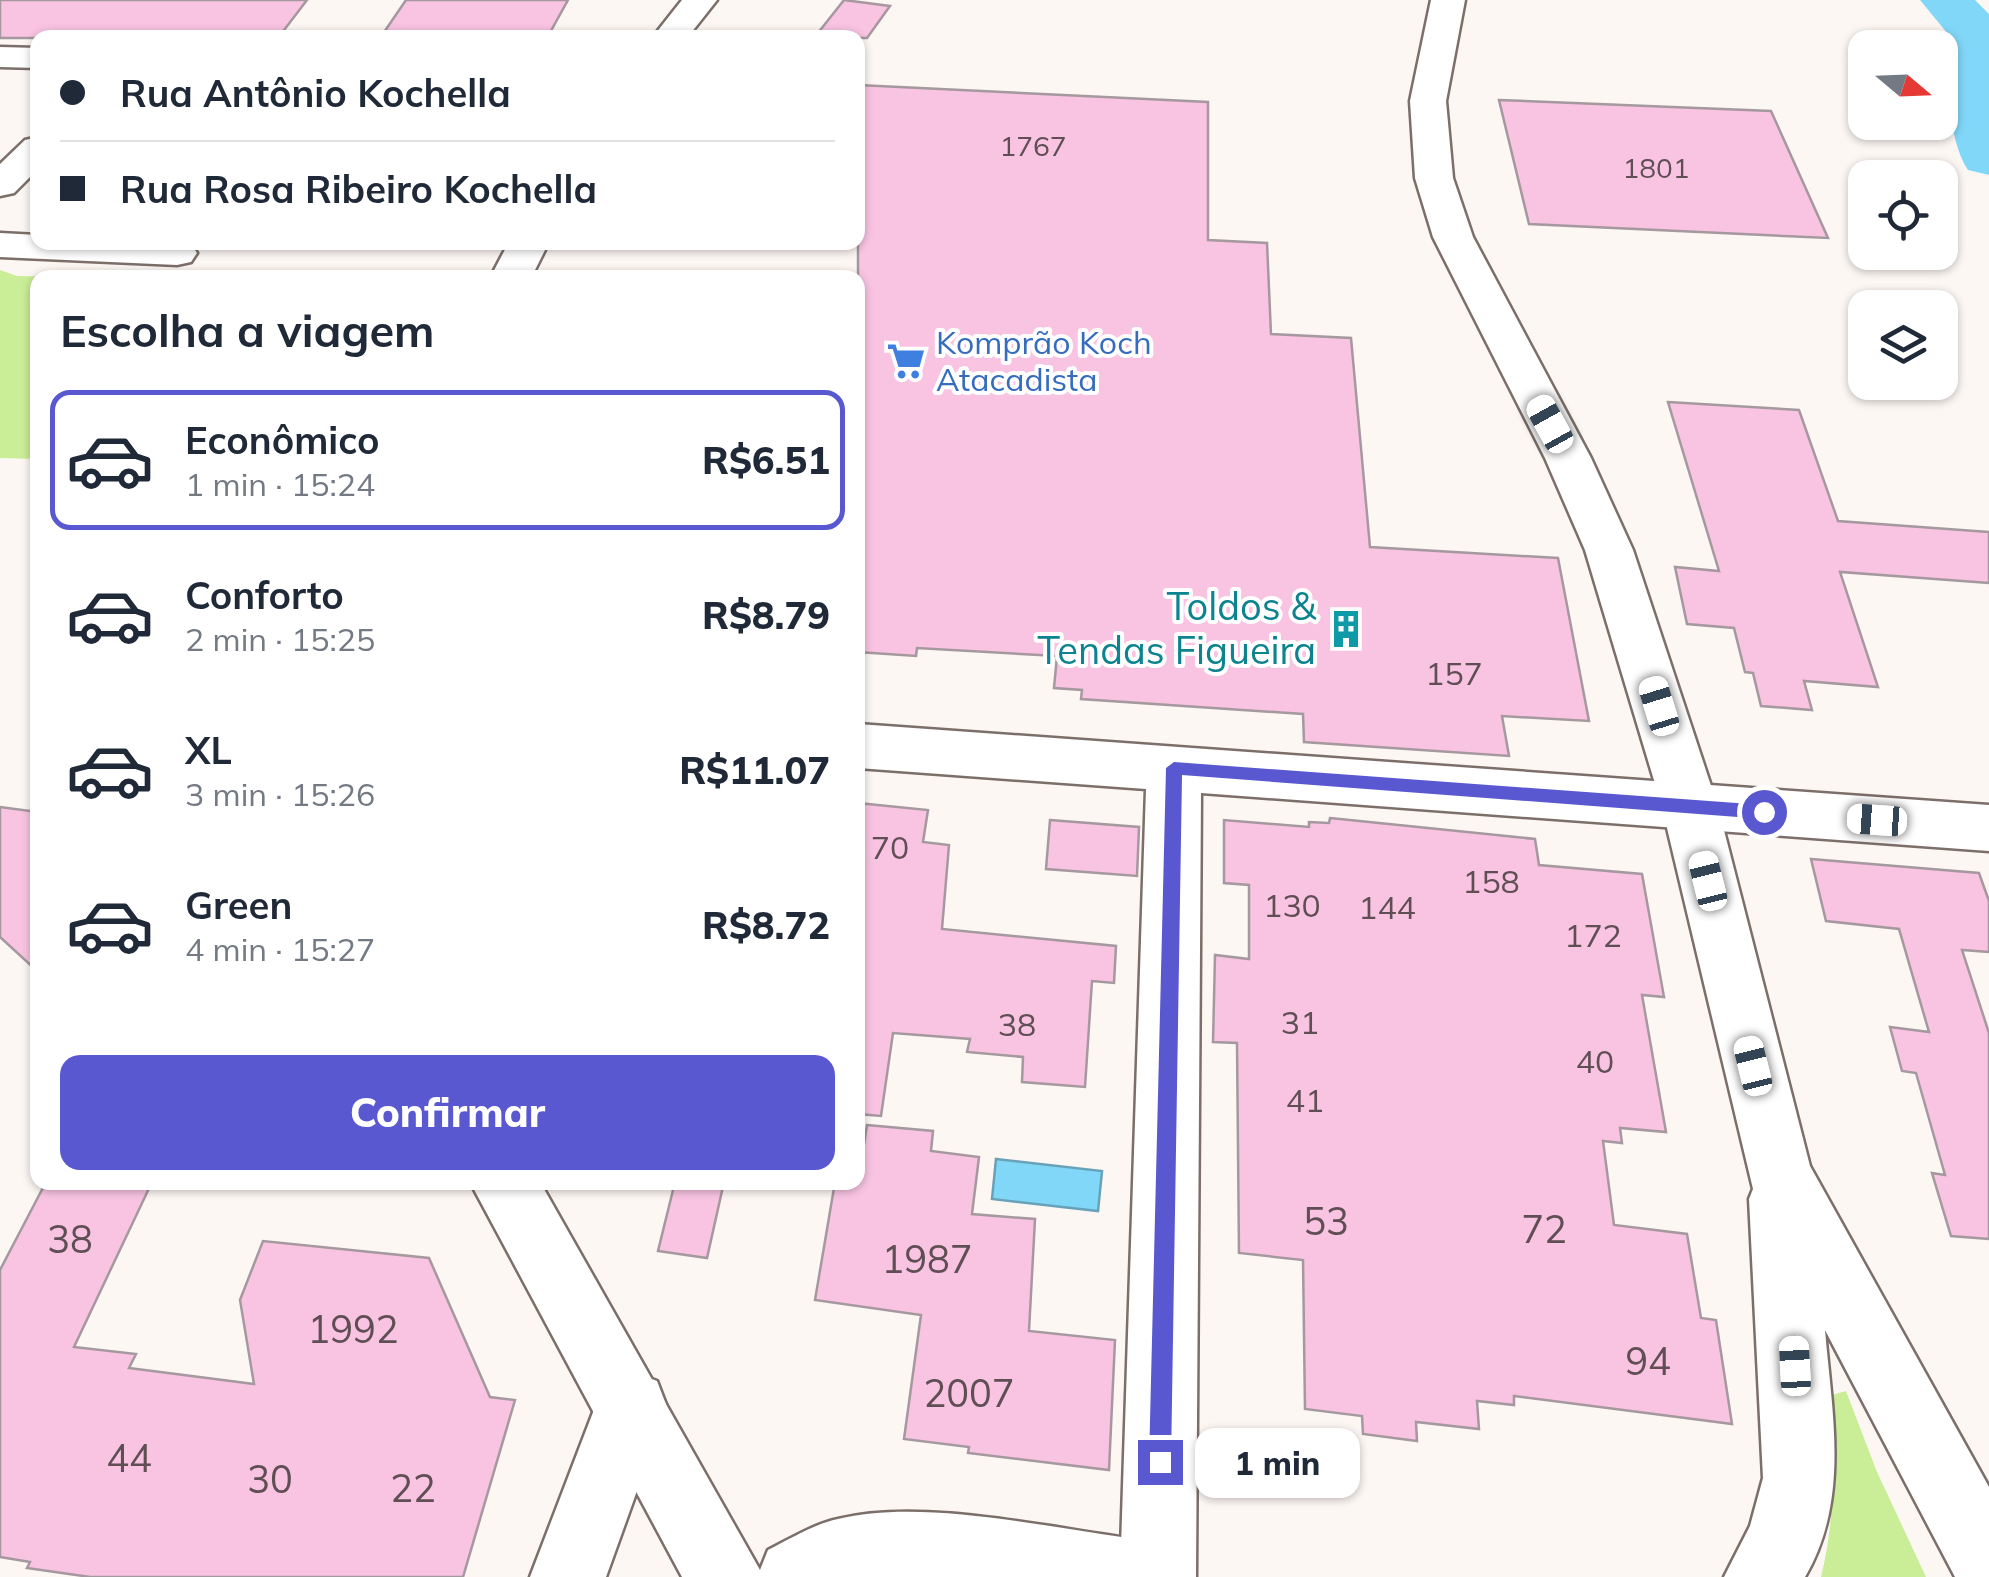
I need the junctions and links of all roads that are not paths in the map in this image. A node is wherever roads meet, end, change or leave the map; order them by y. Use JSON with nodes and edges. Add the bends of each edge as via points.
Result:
{"nodes":[{"id":1,"x":700,"y":0,"type":"edge"},
{"id":2,"x":1448,"y":0,"type":"edge"},
{"id":3,"x":676,"y":30,"type":"edge"},
{"id":4,"x":0,"y":56,"type":"edge"},
{"id":5,"x":30,"y":58,"type":"edge"},
{"id":6,"x":30,"y":156,"type":"edge"},
{"id":7,"x":0,"y":185,"type":"edge"},
{"id":8,"x":0,"y":245,"type":"edge"},
{"id":9,"x":30,"y":246,"type":"edge"},
{"id":10,"x":111,"y":250,"type":"edge"},
{"id":11,"x":177,"y":253,"type":"dead end"},
{"id":12,"x":865,"y":746,"type":"edge"},
{"id":13,"x":1174,"y":768,"type":"junction"},
{"id":14,"x":1690,"y":807,"type":"junction"},
{"id":15,"x":1989,"y":828,"type":"edge"},
{"id":16,"x":1780,"y":1176,"type":"junction"},
{"id":17,"x":508,"y":1190,"type":"edge"},
{"id":18,"x":631,"y":1407,"type":"junction"},
{"id":19,"x":1983,"y":1541,"type":"edge"},
{"id":20,"x":568,"y":1577,"type":"edge"},
{"id":21,"x":724,"y":1577,"type":"edge"},
{"id":22,"x":795,"y":1577,"type":"edge"},
{"id":23,"x":1136,"y":1577,"type":"edge"},
{"id":24,"x":1158,"y":1577,"type":"edge"},
{"id":25,"x":1762,"y":1577,"type":"edge"}],
"edges":[{"from":1,"to":3,"type":"street"},
{"from":2,"to":14,"type":"street","via":[[1428,101],[1434,178],[1453,237],[1609,550]]},
{"from":4,"to":5,"type":"street"},
{"from":6,"to":7,"type":"street"},
{"from":8,"to":9,"type":"street"},
{"from":10,"to":11,"type":"street"},
{"from":12,"to":13,"type":"street"},
{"from":13,"to":14,"type":"street"},
{"from":13,"to":24,"type":"street"},
{"from":14,"to":15,"type":"street"},
{"from":14,"to":16,"type":"street"},
{"from":16,"to":19,"type":"street"},
{"from":16,"to":25,"type":"street","via":[[1800,1478],[1783,1542]]},
{"from":17,"to":18,"type":"street"},
{"from":18,"to":20,"type":"street"},
{"from":18,"to":21,"type":"street"},
{"from":22,"to":23,"type":"street","via":[[836,1556],[901,1547]]}]}
